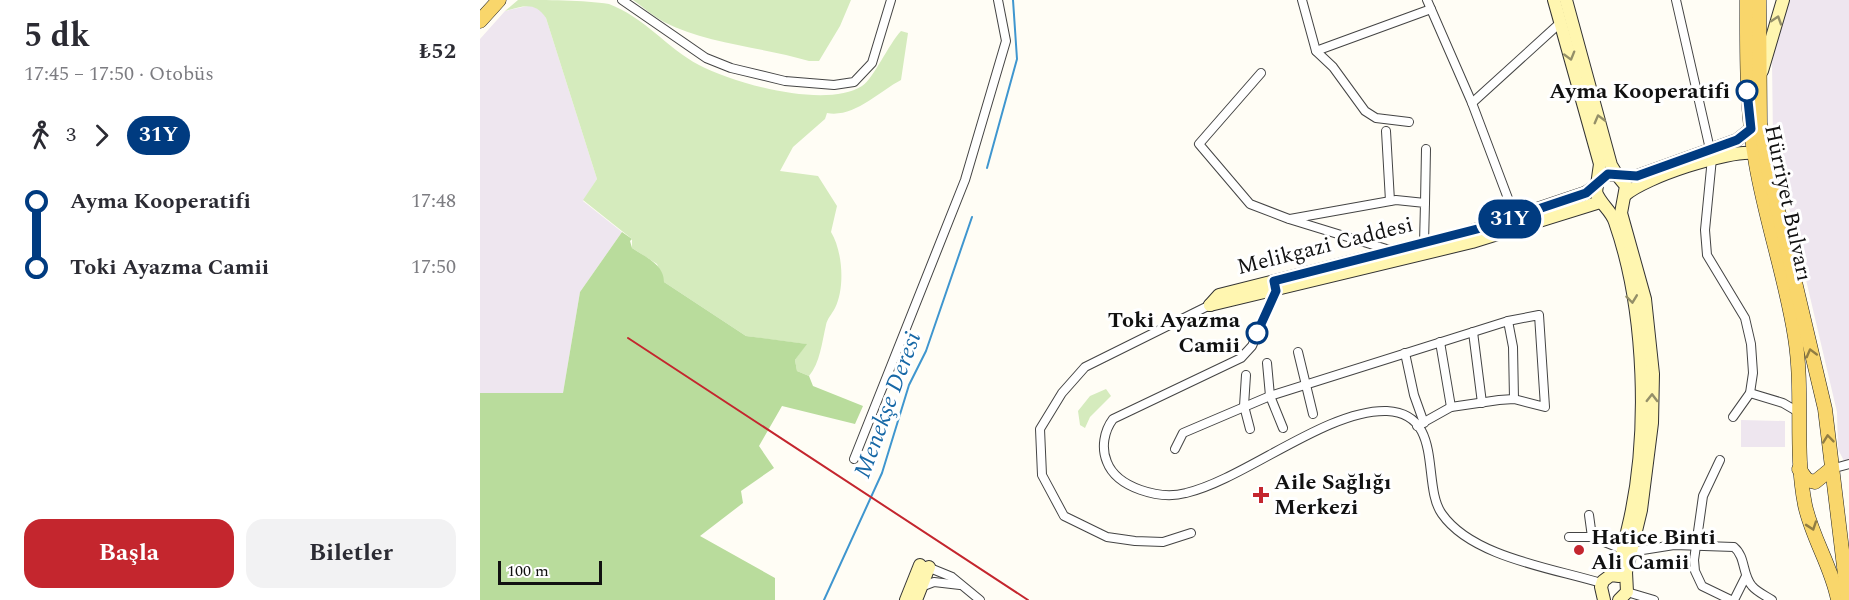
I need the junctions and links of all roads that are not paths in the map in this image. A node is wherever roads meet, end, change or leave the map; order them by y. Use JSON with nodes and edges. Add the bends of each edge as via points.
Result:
{"nodes":[{"id":1,"x":500,"y":0,"type":"edge"},
{"id":2,"x":622,"y":0,"type":"edge"},
{"id":3,"x":891,"y":0,"type":"edge"},
{"id":4,"x":998,"y":0,"type":"edge"},
{"id":5,"x":1302,"y":0,"type":"edge"},
{"id":6,"x":1427,"y":0,"type":"edge"},
{"id":7,"x":1554,"y":0,"type":"edge"},
{"id":8,"x":1566,"y":0,"type":"edge"},
{"id":9,"x":1676,"y":0,"type":"edge"},
{"id":10,"x":1747,"y":0,"type":"edge"},
{"id":11,"x":1759,"y":0,"type":"edge"},
{"id":12,"x":1784,"y":0,"type":"edge"},
{"id":13,"x":1431,"y":9,"type":"junction"},
{"id":14,"x":480,"y":21,"type":"edge"},
{"id":15,"x":1560,"y":23,"type":"junction"},
{"id":16,"x":1316,"y":51,"type":"junction"},
{"id":17,"x":1261,"y":73,"type":"dead end"},
{"id":18,"x":1758,"y":80,"type":"junction"},
{"id":19,"x":1472,"y":103,"type":"junction"},
{"id":20,"x":1409,"y":122,"type":"dead end"},
{"id":21,"x":1751,"y":129,"type":"junction"},
{"id":22,"x":1386,"y":131,"type":"dead end"},
{"id":23,"x":1426,"y":148,"type":"dead end"},
{"id":24,"x":1755,"y":153,"type":"junction"},
{"id":25,"x":1711,"y":154,"type":"junction"},
{"id":26,"x":1619,"y":176,"type":"junction"},
{"id":27,"x":1598,"y":182,"type":"junction"},
{"id":28,"x":1624,"y":197,"type":"junction"},
{"id":29,"x":1390,"y":201,"type":"junction"},
{"id":30,"x":1425,"y":203,"type":"junction"},
{"id":31,"x":1602,"y":203,"type":"junction"},
{"id":32,"x":1515,"y":217,"type":"junction"},
{"id":33,"x":1289,"y":219,"type":"junction"},
{"id":34,"x":1424,"y":243,"type":"junction"},
{"id":35,"x":1395,"y":255,"type":"junction"},
{"id":36,"x":1275,"y":286,"type":"junction"},
{"id":37,"x":1210,"y":305,"type":"joint"},
{"id":38,"x":1508,"y":321,"type":"junction"},
{"id":39,"x":1473,"y":332,"type":"junction"},
{"id":40,"x":1440,"y":342,"type":"junction"},
{"id":41,"x":1298,"y":352,"type":"dead end"},
{"id":42,"x":1405,"y":353,"type":"junction"},
{"id":43,"x":1267,"y":363,"type":"dead end"},
{"id":44,"x":1246,"y":375,"type":"dead end"},
{"id":45,"x":1305,"y":386,"type":"junction"},
{"id":46,"x":1750,"y":393,"type":"junction"},
{"id":47,"x":1270,"y":396,"type":"junction"},
{"id":48,"x":1514,"y":399,"type":"junction"},
{"id":49,"x":1482,"y":403,"type":"junction"},
{"id":50,"x":1244,"y":406,"type":"junction"},
{"id":51,"x":1451,"y":407,"type":"junction"},
{"id":52,"x":1825,"y":409,"type":"junction"},
{"id":53,"x":1800,"y":413,"type":"junction"},
{"id":54,"x":1313,"y":414,"type":"dead end"},
{"id":55,"x":1733,"y":417,"type":"dead end"},
{"id":56,"x":1421,"y":424,"type":"junction"},
{"id":57,"x":1282,"y":428,"type":"dead end"},
{"id":58,"x":1250,"y":429,"type":"dead end"},
{"id":59,"x":1174,"y":449,"type":"dead end"},
{"id":60,"x":854,"y":459,"type":"dead end"},
{"id":61,"x":1720,"y":460,"type":"dead end"},
{"id":62,"x":1849,"y":464,"type":"edge"},
{"id":63,"x":1799,"y":469,"type":"junction"},
{"id":64,"x":1831,"y":469,"type":"junction"},
{"id":65,"x":1589,"y":515,"type":"dead end"},
{"id":66,"x":1191,"y":533,"type":"dead end"},
{"id":67,"x":1569,"y":537,"type":"dead end"},
{"id":68,"x":1592,"y":537,"type":"junction"},
{"id":69,"x":1697,"y":546,"type":"junction"},
{"id":70,"x":1626,"y":551,"type":"junction"},
{"id":71,"x":924,"y":566,"type":"junction"},
{"id":72,"x":1746,"y":576,"type":"junction"},
{"id":73,"x":1606,"y":579,"type":"junction"},
{"id":74,"x":960,"y":585,"type":"junction"},
{"id":75,"x":921,"y":587,"type":"junction"},
{"id":76,"x":1623,"y":590,"type":"edge"},
{"id":77,"x":1606,"y":599,"type":"edge"},
{"id":78,"x":906,"y":600,"type":"edge"},
{"id":79,"x":916,"y":600,"type":"edge"},
{"id":80,"x":981,"y":600,"type":"edge"},
{"id":81,"x":1654,"y":600,"type":"edge"},
{"id":82,"x":1732,"y":600,"type":"edge"},
{"id":83,"x":1772,"y":600,"type":"edge"},
{"id":84,"x":1838,"y":600,"type":"edge"},
{"id":85,"x":1848,"y":600,"type":"edge"}],
"edges":[{"from":1,"to":14,"type":"main road"},
{"from":2,"to":3,"type":"street","via":[[706,58],[775,78],[834,85],[854,82],[872,63]]},
{"from":4,"to":60,"type":"street","via":[[1006,41],[960,195]]},
{"from":5,"to":16,"type":"street"},
{"from":6,"to":13,"type":"street"},
{"from":7,"to":15,"type":"main road"},
{"from":26,"to":8,"type":"main road","one_way":true,"via":[[1611,165]]},
{"from":9,"to":25,"type":"street"},
{"from":10,"to":21,"type":"main road","name":"Hürriyet Bulvarı","via":[[1747,105]]},
{"from":11,"to":18,"type":"main road","name":"Hürriyet Bulvarı"},
{"from":18,"to":12,"type":"main road","one_way":true},
{"from":13,"to":16,"type":"street"},
{"from":13,"to":19,"type":"street"},
{"from":15,"to":19,"type":"street"},
{"from":15,"to":27,"type":"main road","one_way":true,"via":[[1600,164]]},
{"from":16,"to":20,"type":"street","via":[[1333,67],[1365,111],[1376,118]]},
{"from":17,"to":33,"type":"street","via":[[1199,144],[1250,204]]},
{"from":52,"to":18,"type":"main road","name":"Hürriyet Bulvarı","one_way":true,"via":[[1769,172],[1760,123]]},
{"from":19,"to":32,"type":"street"},
{"from":21,"to":24,"type":"main road","name":"Hürriyet Bulvarı"},
{"from":21,"to":25,"type":"main road"},
{"from":22,"to":29,"type":"street"},
{"from":23,"to":30,"type":"street"},
{"from":24,"to":25,"type":"main road"},
{"from":24,"to":53,"type":"main road","name":"Hürriyet Bulvarı","via":[[1795,337]]},
{"from":25,"to":26,"type":"main road","via":[[1637,176]]},
{"from":25,"to":28,"type":"main road","via":[[1639,185]]},
{"from":25,"to":46,"type":"street","via":[[1707,255],[1744,318],[1751,344]]},
{"from":26,"to":27,"type":"main road","via":[[1608,174]]},
{"from":26,"to":28,"type":"main road","via":[[1626,186]]},
{"from":27,"to":31,"type":"main road","via":[[1596,192]]},
{"from":27,"to":32,"type":"main road","name":"Melikgazi Caddesi","via":[[1586,193]]},
{"from":28,"to":31,"type":"main road","via":[[1612,205]]},
{"from":70,"to":28,"type":"main road","one_way":true,"via":[[1641,510],[1653,374],[1645,299],[1622,213]]},
{"from":29,"to":30,"type":"street"},
{"from":29,"to":33,"type":"street"},
{"from":30,"to":34,"type":"street"},
{"from":31,"to":35,"type":"main road","name":"Melikgazi Caddesi","via":[[1472,242]]},
{"from":31,"to":70,"type":"main road","one_way":true,"via":[[1615,223],[1630,283],[1642,375],[1641,429]]},
{"from":32,"to":34,"type":"main road","name":"Melikgazi Caddesi"},
{"from":33,"to":35,"type":"street"},
{"from":34,"to":35,"type":"main road","name":"Melikgazi Caddesi"},
{"from":35,"to":36,"type":"main road","name":"Melikgazi Caddesi"},
{"from":36,"to":37,"type":"main road","name":"Melikgazi Caddesi","via":[[1219,295]]},
{"from":36,"to":56,"type":"street","via":[[1252,346],[1241,358],[1113,419],[1104,445],[1108,464],[1118,478],[1139,489],[1180,494],[1359,415],[1391,411]]},
{"from":37,"to":66,"type":"street","via":[[1085,367],[1062,393],[1040,429],[1042,475],[1064,516],[1107,537],[1135,541],[1163,542]]},
{"from":38,"to":39,"type":"street"},
{"from":38,"to":48,"type":"street"},
{"from":38,"to":48,"type":"street","via":[[1539,315],[1543,350],[1545,407]]},
{"from":39,"to":40,"type":"street"},
{"from":39,"to":49,"type":"street"},
{"from":40,"to":42,"type":"street"},
{"from":40,"to":51,"type":"street"},
{"from":41,"to":45,"type":"street"},
{"from":42,"to":45,"type":"street"},
{"from":42,"to":56,"type":"street"},
{"from":43,"to":47,"type":"street"},
{"from":44,"to":50,"type":"street"},
{"from":45,"to":47,"type":"street"},
{"from":45,"to":54,"type":"street"},
{"from":46,"to":53,"type":"street"},
{"from":46,"to":55,"type":"street"},
{"from":47,"to":50,"type":"street"},
{"from":47,"to":57,"type":"street"},
{"from":48,"to":49,"type":"street"},
{"from":49,"to":51,"type":"street"},
{"from":50,"to":58,"type":"street"},
{"from":50,"to":59,"type":"street","via":[[1183,433]]},
{"from":51,"to":56,"type":"street"},
{"from":52,"to":53,"type":"main road","via":[[1818,402],[1807,404]]},
{"from":64,"to":52,"type":"main road","name":"Hürriyet Bulvarı","one_way":true},
{"from":53,"to":63,"type":"main road","name":"Hürriyet Bulvarı"},
{"from":56,"to":73,"type":"street","via":[[1440,511],[1460,535],[1503,555]]},
{"from":61,"to":69,"type":"street","via":[[1703,496]]},
{"from":62,"to":64,"type":"street"},
{"from":63,"to":64,"type":"main road","via":[[1807,480],[1815,482]]},
{"from":63,"to":84,"type":"main road","name":"Hürriyet Bulvarı","one_way":true,"via":[[1805,508]]},
{"from":64,"to":85,"type":"main road","name":"Hürriyet Bulvarı"},
{"from":65,"to":68,"type":"street"},
{"from":67,"to":68,"type":"street"},
{"from":68,"to":70,"type":"street"},
{"from":69,"to":70,"type":"street"},
{"from":69,"to":72,"type":"street","via":[[1734,547],[1740,552]]},
{"from":69,"to":82,"type":"street","via":[[1695,571],[1702,586]]},
{"from":70,"to":73,"type":"main road"},
{"from":70,"to":76,"type":"main road"},
{"from":71,"to":74,"type":"street","via":[[952,577]]},
{"from":71,"to":75,"type":"main road"},
{"from":71,"to":78,"type":"main road"},
{"from":72,"to":82,"type":"street"},
{"from":72,"to":83,"type":"street","via":[[1753,587]]},
{"from":73,"to":76,"type":"main road"},
{"from":73,"to":77,"type":"main road"},
{"from":74,"to":75,"type":"street","via":[[934,582]]},
{"from":74,"to":80,"type":"street"},
{"from":75,"to":79,"type":"main road"},
{"from":76,"to":81,"type":"street"}]}
